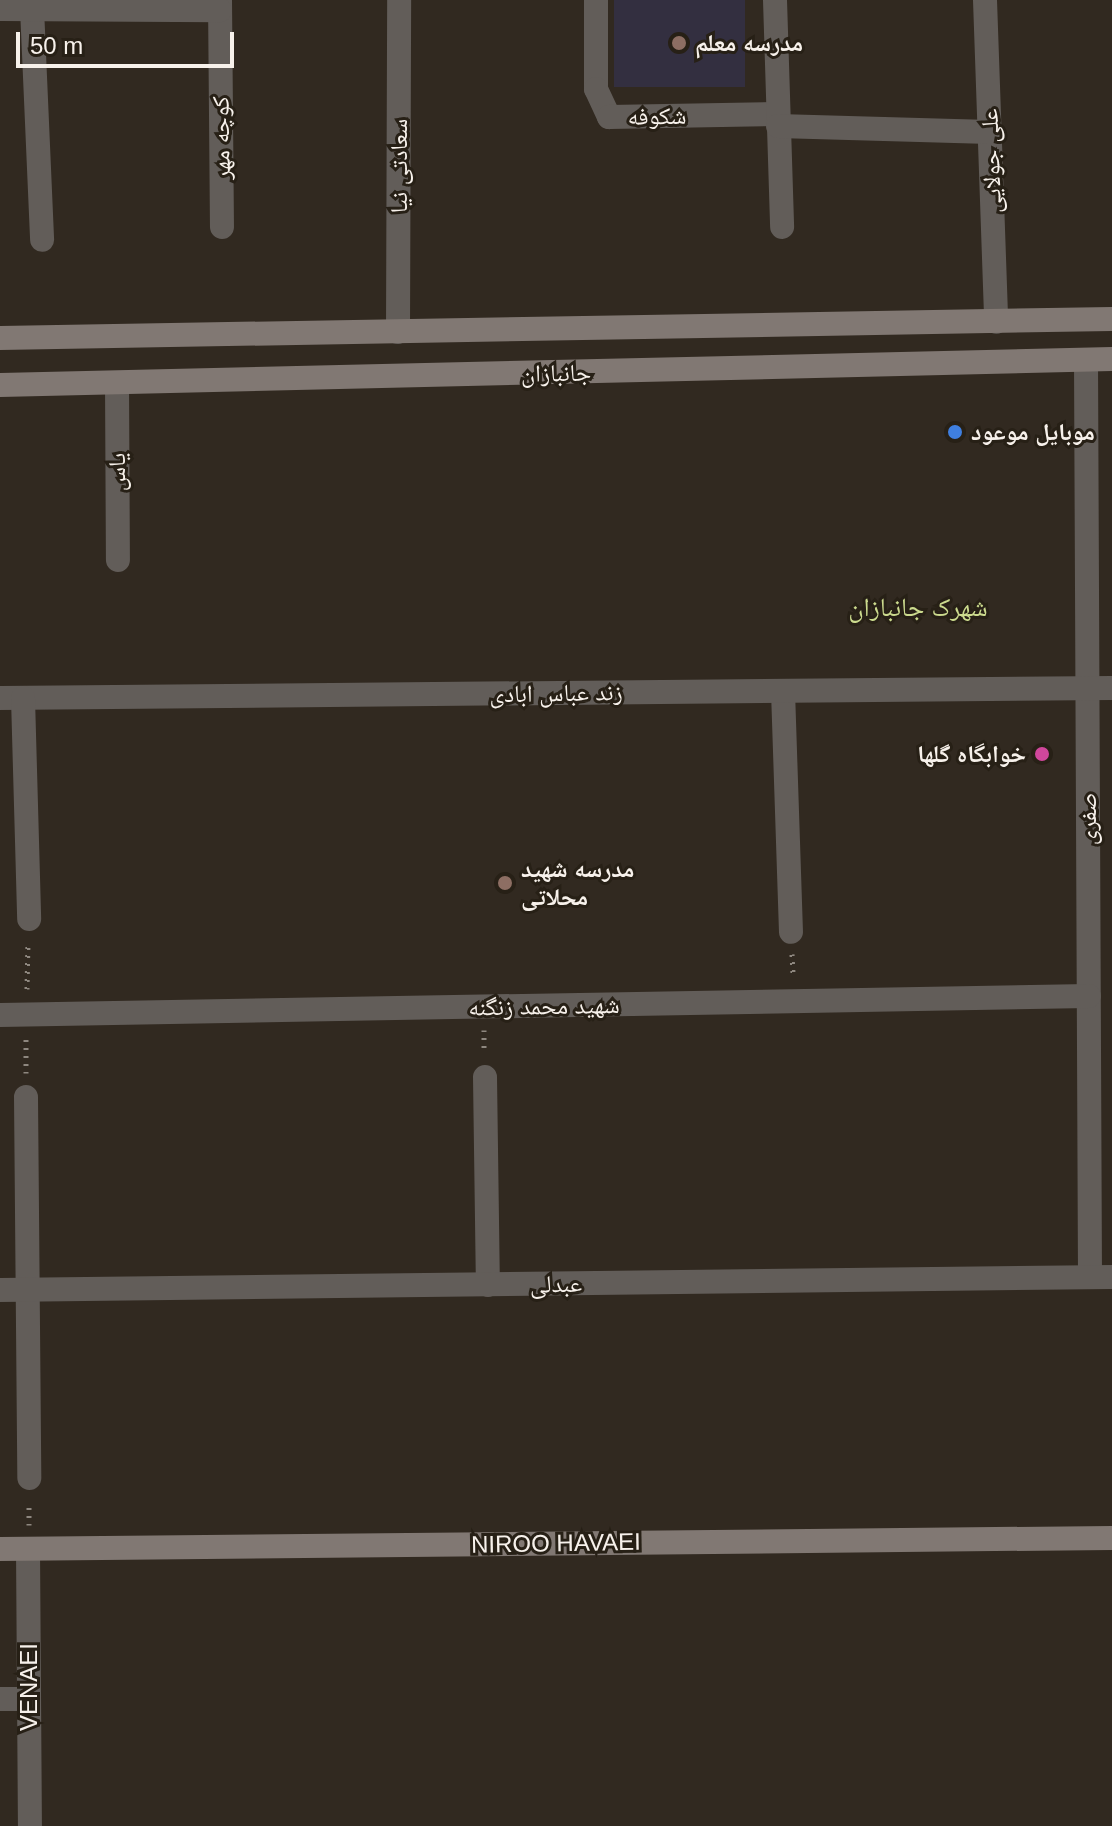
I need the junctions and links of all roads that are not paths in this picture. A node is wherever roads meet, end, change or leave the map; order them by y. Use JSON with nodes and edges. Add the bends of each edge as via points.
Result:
{"nodes":[{"id":1,"x":399,"y":0,"type":"edge"},
{"id":2,"x":596,"y":0,"type":"edge"},
{"id":3,"x":775,"y":0,"type":"edge"},
{"id":4,"x":985,"y":0,"type":"edge"},
{"id":5,"x":220,"y":5,"type":"edge"},
{"id":6,"x":32,"y":8,"type":"junction"},
{"id":7,"x":0,"y":9,"type":"edge"},
{"id":8,"x":777,"y":120,"type":"junction"},
{"id":9,"x":990,"y":132,"type":"junction"},
{"id":10,"x":222,"y":227,"type":"dead end"},
{"id":11,"x":782,"y":227,"type":"dead end"},
{"id":12,"x":42,"y":240,"type":"dead end"},
{"id":13,"x":1112,"y":319,"type":"edge"},
{"id":14,"x":1085,"y":320,"type":"junction"},
{"id":15,"x":996,"y":322,"type":"junction"},
{"id":16,"x":398,"y":332,"type":"junction"},
{"id":17,"x":0,"y":338,"type":"edge"},
{"id":18,"x":1112,"y":359,"type":"edge"},
{"id":19,"x":1086,"y":360,"type":"junction"},
{"id":20,"x":117,"y":383,"type":"junction"},
{"id":21,"x":0,"y":385,"type":"edge"},
{"id":22,"x":118,"y":560,"type":"dead end"},
{"id":23,"x":1112,"y":688,"type":"edge"},
{"id":24,"x":1087,"y":689,"type":"junction"},
{"id":25,"x":783,"y":691,"type":"junction"},
{"id":26,"x":11,"y":698,"type":"edge"},
{"id":27,"x":29,"y":919,"type":"road end"},
{"id":28,"x":791,"y":932,"type":"road end"},
{"id":29,"x":1100,"y":970,"type":"edge"},
{"id":30,"x":1089,"y":996,"type":"junction"},
{"id":31,"x":0,"y":1015,"type":"edge"},
{"id":32,"x":485,"y":1077,"type":"road end"},
{"id":33,"x":26,"y":1097,"type":"road end"},
{"id":34,"x":1101,"y":1277,"type":"edge"},
{"id":35,"x":488,"y":1285,"type":"junction"},
{"id":36,"x":0,"y":1290,"type":"edge"},
{"id":37,"x":27,"y":1290,"type":"junction"},
{"id":38,"x":29,"y":1478,"type":"road end"},
{"id":39,"x":1112,"y":1538,"type":"edge"},
{"id":40,"x":0,"y":1549,"type":"edge"},
{"id":41,"x":28,"y":1549,"type":"junction"},
{"id":42,"x":0,"y":1699,"type":"edge"},
{"id":43,"x":29,"y":1699,"type":"junction"},
{"id":44,"x":30,"y":1826,"type":"edge"}],
"edges":[{"from":1,"to":16,"type":"street","name":"سعادتی نیا"},
{"from":2,"to":8,"type":"street","name":"شکوفه","via":[[596,89],[609,117]]},
{"from":3,"to":8,"type":"street"},
{"from":4,"to":9,"type":"street","name":"علی جولایی"},
{"from":5,"to":6,"type":"street"},
{"from":5,"to":10,"type":"street","name":"کوچه مهر"},
{"from":6,"to":7,"type":"street"},
{"from":6,"to":12,"type":"street"},
{"from":8,"to":9,"type":"street"},
{"from":8,"to":11,"type":"street"},
{"from":9,"to":15,"type":"street","name":"علی جولایی"},
{"from":13,"to":14,"type":"main road","name":"جانبازان"},
{"from":14,"to":15,"type":"main road","name":"جانبازان"},
{"from":14,"to":19,"type":"main road"},
{"from":15,"to":16,"type":"main road","name":"جانبازان"},
{"from":16,"to":17,"type":"main road","name":"جانبازان"},
{"from":18,"to":19,"type":"main road","name":"جانبازان"},
{"from":19,"to":20,"type":"main road","name":"جانبازان"},
{"from":19,"to":24,"type":"street","name":"صفری"},
{"from":20,"to":21,"type":"main road","name":"جانبازان"},
{"from":20,"to":22,"type":"street","name":"یاس"},
{"from":23,"to":24,"type":"street","name":"زند عباس ابادی"},
{"from":24,"to":25,"type":"street","name":"زند عباس ابادی"},
{"from":24,"to":29,"type":"street","name":"صفری"},
{"from":25,"to":26,"type":"street","name":"زند عباس ابادی"},
{"from":25,"to":28,"type":"street"},
{"from":26,"to":27,"type":"street"},
{"from":29,"to":30,"type":"street","name":"صفری"},
{"from":30,"to":31,"type":"street","name":"شهید محمد زنگنه"},
{"from":30,"to":34,"type":"street","name":"صفری"},
{"from":32,"to":35,"type":"street"},
{"from":33,"to":37,"type":"street"},
{"from":34,"to":35,"type":"street","name":"عبدلی"},
{"from":35,"to":37,"type":"street","name":"عبدلی"},
{"from":36,"to":37,"type":"street","name":"عبدلی"},
{"from":37,"to":38,"type":"street"},
{"from":39,"to":41,"type":"main road","name":"NIROO HAVAEI"},
{"from":40,"to":41,"type":"main road","name":"NIROO HAVAEI"},
{"from":41,"to":43,"type":"street","name":"VENAEI"},
{"from":42,"to":43,"type":"street"},
{"from":43,"to":44,"type":"street","name":"VENAEI"}]}
